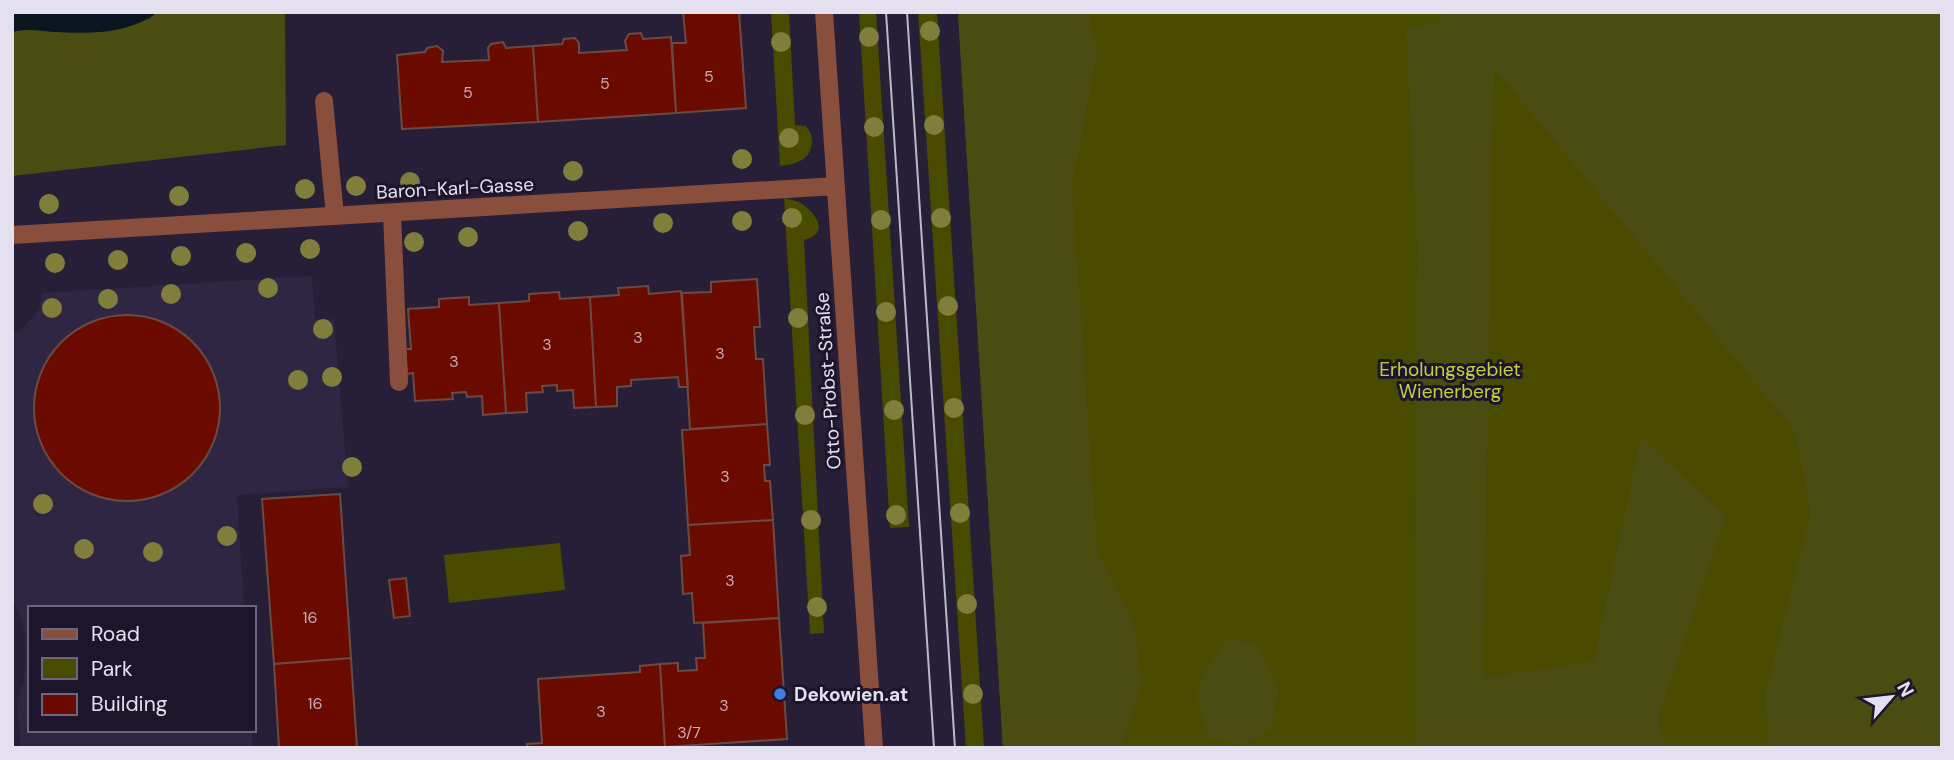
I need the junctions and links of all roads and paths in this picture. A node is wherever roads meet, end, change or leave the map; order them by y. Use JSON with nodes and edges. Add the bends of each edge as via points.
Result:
{"nodes":[{"id":1,"x":824,"y":12,"type":"edge"},
{"id":2,"x":324,"y":101,"type":"dead end"},
{"id":3,"x":836,"y":186,"type":"junction"},
{"id":4,"x":392,"y":213,"type":"junction"},
{"id":5,"x":335,"y":216,"type":"junction"},
{"id":6,"x":12,"y":235,"type":"edge"},
{"id":7,"x":399,"y":382,"type":"dead end"},
{"id":8,"x":874,"y":748,"type":"edge"}],
"edges":[{"from":1,"to":3,"type":"street","name":"Otto-Probst-Straße"},
{"from":2,"to":5,"type":"street"},
{"from":3,"to":4,"type":"street","name":"Baron-Karl-Gasse"},
{"from":3,"to":8,"type":"street","name":"Otto-Probst-Straße"},
{"from":4,"to":5,"type":"street","name":"Baron-Karl-Gasse"},
{"from":4,"to":7,"type":"street"},
{"from":5,"to":6,"type":"street","name":"Baron-Karl-Gasse"}]}
